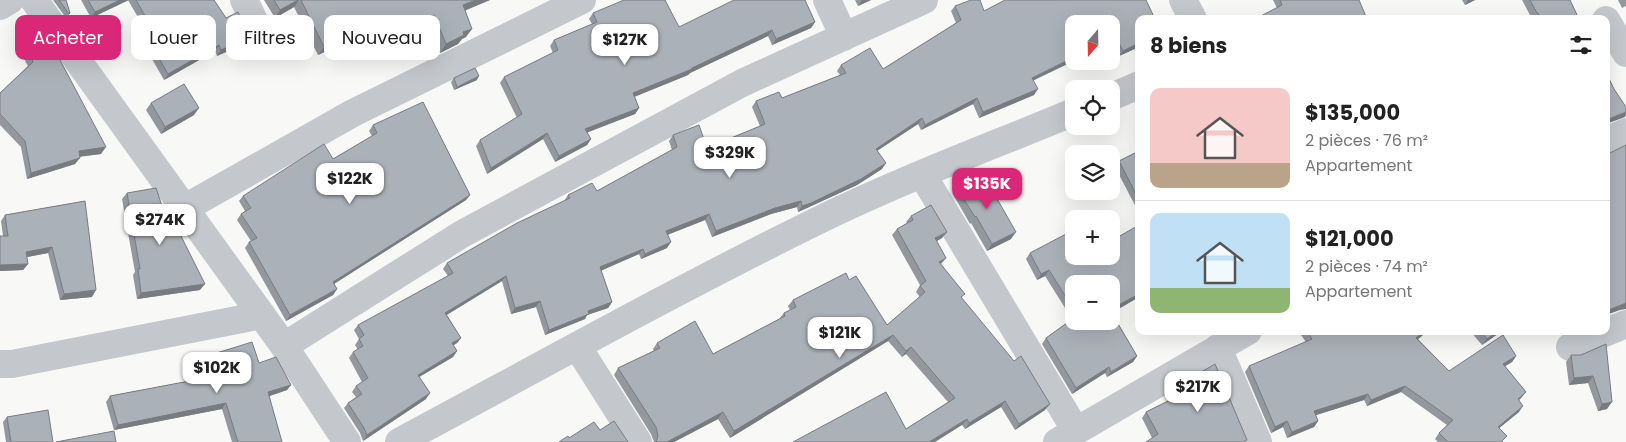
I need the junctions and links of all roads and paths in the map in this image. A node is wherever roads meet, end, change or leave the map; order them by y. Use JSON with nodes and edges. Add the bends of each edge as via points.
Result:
{"nodes":[{"id":1,"x":10,"y":0,"type":"edge"},
{"id":2,"x":34,"y":0,"type":"edge"},
{"id":3,"x":244,"y":0,"type":"edge"},
{"id":4,"x":582,"y":0,"type":"edge"},
{"id":5,"x":827,"y":0,"type":"edge"},
{"id":6,"x":924,"y":0,"type":"edge"},
{"id":7,"x":1183,"y":0,"type":"edge"},
{"id":8,"x":1594,"y":0,"type":"edge"},
{"id":9,"x":0,"y":6,"type":"edge"},
{"id":10,"x":251,"y":15,"type":"edge"},
{"id":11,"x":1191,"y":15,"type":"edge"},
{"id":12,"x":1603,"y":15,"type":"edge"},
{"id":13,"x":1610,"y":26,"type":"edge"},
{"id":14,"x":844,"y":37,"type":"junction"},
{"id":15,"x":1626,"y":53,"type":"edge"},
{"id":16,"x":1135,"y":87,"type":"edge"},
{"id":17,"x":1120,"y":93,"type":"edge"},
{"id":18,"x":1065,"y":116,"type":"edge"},
{"id":19,"x":1626,"y":132,"type":"edge"},
{"id":20,"x":1610,"y":139,"type":"edge"},
{"id":21,"x":922,"y":174,"type":"junction"},
{"id":22,"x":185,"y":208,"type":"junction"},
{"id":23,"x":262,"y":314,"type":"junction"},
{"id":24,"x":1626,"y":324,"type":"edge"},
{"id":25,"x":1610,"y":331,"type":"edge"},
{"id":26,"x":1241,"y":335,"type":"edge"},
{"id":27,"x":1599,"y":335,"type":"edge"},
{"id":28,"x":284,"y":346,"type":"junction"},
{"id":29,"x":577,"y":346,"type":"junction"},
{"id":30,"x":1570,"y":347,"type":"dead end"},
{"id":31,"x":1218,"y":348,"type":"junction"},
{"id":32,"x":0,"y":364,"type":"edge"},
{"id":33,"x":1066,"y":437,"type":"edge"},
{"id":34,"x":347,"y":442,"type":"edge"},
{"id":35,"x":399,"y":442,"type":"edge"},
{"id":36,"x":638,"y":442,"type":"edge"},
{"id":37,"x":1258,"y":442,"type":"edge"}],
"edges":[{"from":1,"to":9,"type":"street"},
{"from":2,"to":22,"type":"street"},
{"from":3,"to":10,"type":"street"},
{"from":4,"to":22,"type":"street","via":[[353,113]]},
{"from":5,"to":14,"type":"street"},
{"from":6,"to":14,"type":"street"},
{"from":7,"to":11,"type":"street"},
{"from":8,"to":12,"type":"street"},
{"from":13,"to":15,"type":"street"},
{"from":14,"to":28,"type":"street","via":[[742,84],[462,234]]},
{"from":16,"to":17,"type":"street"},
{"from":18,"to":21,"type":"street"},
{"from":19,"to":20,"type":"street"},
{"from":21,"to":29,"type":"street","via":[[814,222]]},
{"from":21,"to":33,"type":"street"},
{"from":22,"to":23,"type":"street"},
{"from":23,"to":28,"type":"street"},
{"from":23,"to":32,"type":"street"},
{"from":24,"to":25,"type":"street"},
{"from":26,"to":31,"type":"street"},
{"from":27,"to":30,"type":"street"},
{"from":28,"to":34,"type":"street"},
{"from":29,"to":35,"type":"street"},
{"from":29,"to":36,"type":"street"},
{"from":31,"to":33,"type":"street"},
{"from":31,"to":37,"type":"street"}]}
